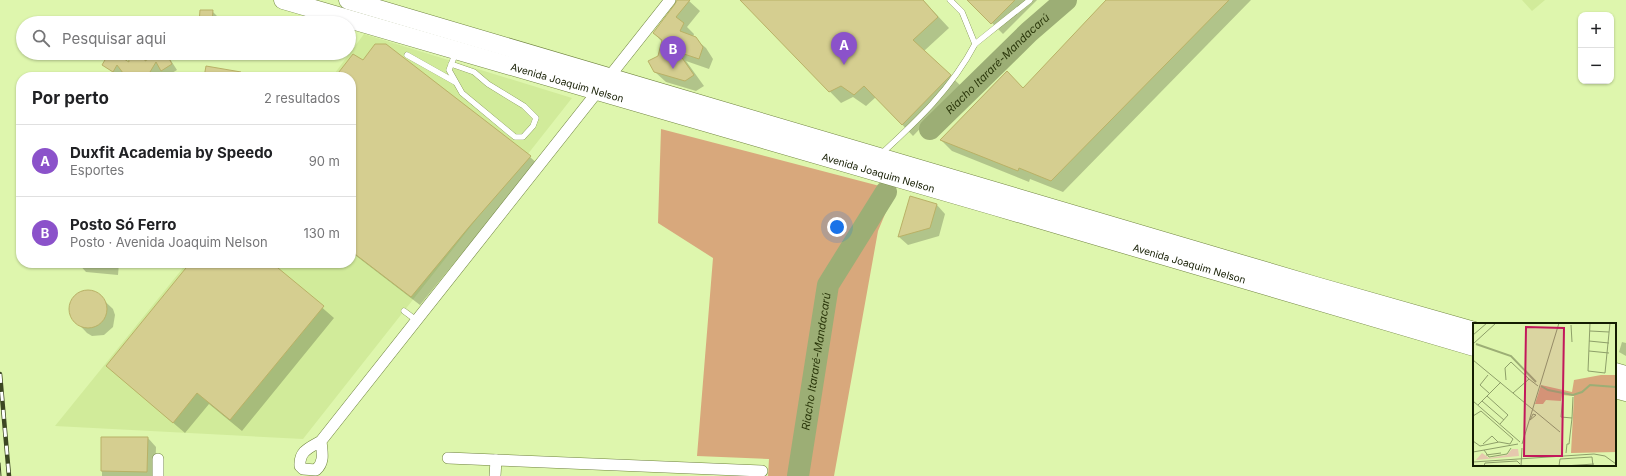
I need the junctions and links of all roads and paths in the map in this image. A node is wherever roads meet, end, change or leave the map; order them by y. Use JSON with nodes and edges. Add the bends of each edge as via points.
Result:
{"nodes":[{"id":1,"x":283,"y":0,"type":"edge"},
{"id":2,"x":348,"y":0,"type":"edge"},
{"id":3,"x":670,"y":0,"type":"edge"},
{"id":4,"x":950,"y":0,"type":"edge"},
{"id":5,"x":1030,"y":0,"type":"edge"},
{"id":6,"x":331,"y":16,"type":"edge"},
{"id":7,"x":356,"y":24,"type":"edge"},
{"id":8,"x":975,"y":44,"type":"junction"},
{"id":9,"x":407,"y":55,"type":"dead end"},
{"id":10,"x":454,"y":57,"type":"junction"},
{"id":11,"x":455,"y":83,"type":"junction"},
{"id":12,"x":604,"y":84,"type":"junction"},
{"id":13,"x":878,"y":157,"type":"junction"},
{"id":14,"x":959,"y":188,"type":"junction"},
{"id":15,"x":996,"y":199,"type":"junction"},
{"id":16,"x":404,"y":311,"type":"dead end"},
{"id":17,"x":416,"y":320,"type":"junction"},
{"id":18,"x":1473,"y":331,"type":"edge"},
{"id":19,"x":1473,"y":347,"type":"edge"},
{"id":20,"x":1616,"y":372,"type":"edge"},
{"id":21,"x":1626,"y":376,"type":"edge"},
{"id":22,"x":1616,"y":389,"type":"edge"},
{"id":23,"x":1626,"y":392,"type":"edge"},
{"id":24,"x":320,"y":441,"type":"junction"},
{"id":25,"x":448,"y":458,"type":"dead end"},
{"id":26,"x":158,"y":459,"type":"dead end"},
{"id":27,"x":496,"y":460,"type":"junction"},
{"id":28,"x":762,"y":471,"type":"dead end"},
{"id":29,"x":690,"y":472,"type":"edge"},
{"id":30,"x":309,"y":473,"type":"edge"},
{"id":31,"x":158,"y":476,"type":"edge"},
{"id":32,"x":495,"y":476,"type":"edge"}],
"edges":[{"from":1,"to":6,"type":"main road","name":"Avenida Joaquim Nelson"},
{"from":2,"to":12,"type":"main road","name":"Avenida Joaquim Nelson"},
{"from":3,"to":12,"type":"street"},
{"from":4,"to":8,"type":"lane","via":[[962,12]]},
{"from":5,"to":8,"type":"lane"},
{"from":7,"to":10,"type":"main road","name":"Avenida Joaquim Nelson"},
{"from":8,"to":13,"type":"lane","via":[[966,62],[927,111]]},
{"from":9,"to":11,"type":"lane"},
{"from":10,"to":11,"type":"lane","via":[[449,70]]},
{"from":10,"to":11,"type":"lane","via":[[488,84],[524,106],[536,118],[536,122],[523,137],[516,137],[462,93]]},
{"from":10,"to":12,"type":"main road","name":"Avenida Joaquim Nelson"},
{"from":12,"to":13,"type":"main road","name":"Avenida Joaquim Nelson"},
{"from":12,"to":14,"type":"main road","name":"Avenida Joaquim Nelson"},
{"from":12,"to":17,"type":"street"},
{"from":13,"to":14,"type":"main road","name":"Avenida Joaquim Nelson"},
{"from":14,"to":15,"type":"main road","name":"Avenida Joaquim Nelson"},
{"from":15,"to":18,"type":"main road","name":"Avenida Joaquim Nelson"},
{"from":15,"to":19,"type":"main road","name":"Avenida Joaquim Nelson"},
{"from":16,"to":17,"type":"lane"},
{"from":17,"to":24,"type":"street"},
{"from":20,"to":21,"type":"main road"},
{"from":22,"to":23,"type":"main road"},
{"from":24,"to":30,"type":"street","via":[[322,462],[316,470]]},
{"from":24,"to":30,"type":"street","via":[[301,455],[300,466]]},
{"from":25,"to":27,"type":"street"},
{"from":26,"to":31,"type":"street"},
{"from":27,"to":29,"type":"street"},
{"from":27,"to":32,"type":"street"},
{"from":28,"to":29,"type":"street"}]}
